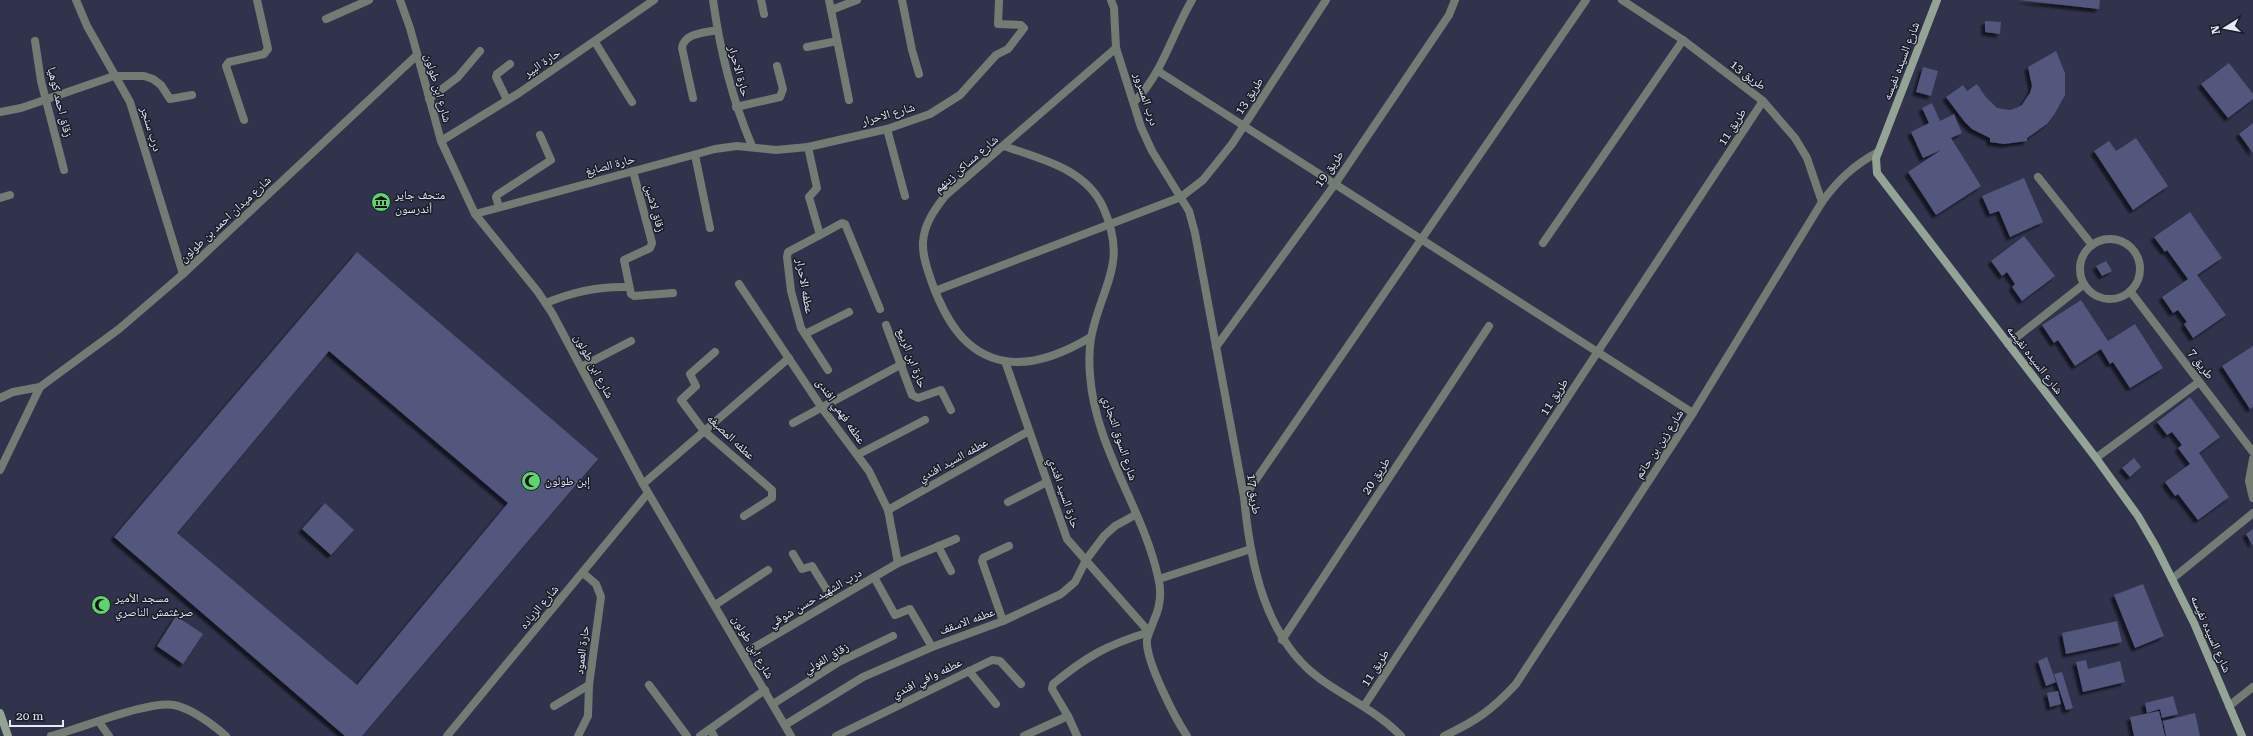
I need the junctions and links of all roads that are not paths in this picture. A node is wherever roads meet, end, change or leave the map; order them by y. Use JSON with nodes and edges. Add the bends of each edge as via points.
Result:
{"nodes":[{"id":1,"x":76,"y":0,"type":"edge"},
{"id":2,"x":257,"y":0,"type":"edge"},
{"id":3,"x":369,"y":0,"type":"edge"},
{"id":4,"x":400,"y":0,"type":"edge"},
{"id":5,"x":654,"y":0,"type":"edge"},
{"id":6,"x":713,"y":0,"type":"edge"},
{"id":7,"x":761,"y":0,"type":"edge"},
{"id":8,"x":829,"y":0,"type":"edge"},
{"id":9,"x":857,"y":0,"type":"edge"},
{"id":10,"x":902,"y":0,"type":"edge"},
{"id":11,"x":999,"y":0,"type":"edge"},
{"id":12,"x":1111,"y":0,"type":"edge"},
{"id":13,"x":1192,"y":0,"type":"edge"},
{"id":14,"x":1326,"y":0,"type":"edge"},
{"id":15,"x":1455,"y":0,"type":"edge"},
{"id":16,"x":1586,"y":0,"type":"edge"},
{"id":17,"x":1622,"y":0,"type":"edge"},
{"id":18,"x":1937,"y":0,"type":"edge"},
{"id":19,"x":831,"y":10,"type":"junction"},
{"id":20,"x":764,"y":14,"type":"dead end"},
{"id":21,"x":326,"y":19,"type":"dead end"},
{"id":22,"x":717,"y":30,"type":"junction"},
{"id":23,"x":1683,"y":40,"type":"junction"},
{"id":24,"x":35,"y":41,"type":"dead end"},
{"id":25,"x":837,"y":41,"type":"junction"},
{"id":26,"x":595,"y":42,"type":"junction"},
{"id":27,"x":807,"y":47,"type":"dead end"},
{"id":28,"x":1116,"y":48,"type":"junction"},
{"id":29,"x":480,"y":51,"type":"dead end"},
{"id":30,"x":416,"y":56,"type":"junction"},
{"id":31,"x":510,"y":64,"type":"dead end"},
{"id":32,"x":777,"y":66,"type":"dead end"},
{"id":33,"x":1158,"y":71,"type":"junction"},
{"id":34,"x":919,"y":74,"type":"dead end"},
{"id":35,"x":114,"y":76,"type":"junction"},
{"id":36,"x":192,"y":95,"type":"dead end"},
{"id":37,"x":693,"y":98,"type":"dead end"},
{"id":38,"x":429,"y":99,"type":"junction"},
{"id":39,"x":46,"y":100,"type":"junction"},
{"id":40,"x":507,"y":100,"type":"junction"},
{"id":41,"x":849,"y":100,"type":"dead end"},
{"id":42,"x":1135,"y":101,"type":"junction"},
{"id":43,"x":1763,"y":101,"type":"junction"},
{"id":44,"x":632,"y":102,"type":"dead end"},
{"id":45,"x":736,"y":107,"type":"junction"},
{"id":46,"x":0,"y":112,"type":"edge"},
{"id":47,"x":244,"y":120,"type":"dead end"},
{"id":48,"x":1244,"y":126,"type":"junction"},
{"id":49,"x":886,"y":129,"type":"junction"},
{"id":50,"x":540,"y":135,"type":"dead end"},
{"id":51,"x":441,"y":141,"type":"junction"},
{"id":52,"x":752,"y":146,"type":"junction"},
{"id":53,"x":1004,"y":146,"type":"junction"},
{"id":54,"x":808,"y":147,"type":"junction"},
{"id":55,"x":1878,"y":152,"type":"junction"},
{"id":56,"x":695,"y":155,"type":"junction"},
{"id":57,"x":64,"y":170,"type":"dead end"},
{"id":58,"x":633,"y":172,"type":"junction"},
{"id":59,"x":2038,"y":177,"type":"dead end"},
{"id":60,"x":1335,"y":184,"type":"junction"},
{"id":61,"x":10,"y":195,"type":"dead end"},
{"id":62,"x":905,"y":196,"type":"dead end"},
{"id":63,"x":1181,"y":197,"type":"junction"},
{"id":64,"x":0,"y":198,"type":"edge"},
{"id":65,"x":1822,"y":202,"type":"junction"},
{"id":66,"x":499,"y":207,"type":"junction"},
{"id":67,"x":475,"y":214,"type":"junction"},
{"id":68,"x":1109,"y":225,"type":"junction"},
{"id":69,"x":710,"y":228,"type":"dead end"},
{"id":70,"x":820,"y":235,"type":"junction"},
{"id":71,"x":1421,"y":239,"type":"junction"},
{"id":72,"x":1542,"y":243,"type":"dead end"},
{"id":73,"x":2092,"y":245,"type":"junction"},
{"id":74,"x":183,"y":274,"type":"junction"},
{"id":75,"x":739,"y":284,"type":"dead end"},
{"id":76,"x":2084,"y":284,"type":"junction"},
{"id":77,"x":629,"y":287,"type":"junction"},
{"id":78,"x":935,"y":291,"type":"junction"},
{"id":79,"x":2130,"y":291,"type":"junction"},
{"id":80,"x":673,"y":293,"type":"dead end"},
{"id":81,"x":546,"y":303,"type":"junction"},
{"id":82,"x":880,"y":309,"type":"dead end"},
{"id":83,"x":849,"y":312,"type":"dead end"},
{"id":84,"x":886,"y":325,"type":"dead end"},
{"id":85,"x":1490,"y":326,"type":"dead end"},
{"id":86,"x":805,"y":334,"type":"junction"},
{"id":87,"x":1091,"y":337,"type":"junction"},
{"id":88,"x":631,"y":341,"type":"dead end"},
{"id":89,"x":2008,"y":344,"type":"junction"},
{"id":90,"x":1216,"y":347,"type":"junction"},
{"id":91,"x":715,"y":352,"type":"dead end"},
{"id":92,"x":1598,"y":352,"type":"junction"},
{"id":93,"x":789,"y":358,"type":"junction"},
{"id":94,"x":1005,"y":361,"type":"junction"},
{"id":95,"x":902,"y":364,"type":"junction"},
{"id":96,"x":581,"y":367,"type":"junction"},
{"id":97,"x":828,"y":370,"type":"dead end"},
{"id":98,"x":2199,"y":382,"type":"junction"},
{"id":99,"x":40,"y":387,"type":"junction"},
{"id":100,"x":0,"y":398,"type":"edge"},
{"id":101,"x":822,"y":408,"type":"junction"},
{"id":102,"x":951,"y":410,"type":"dead end"},
{"id":103,"x":1693,"y":413,"type":"junction"},
{"id":104,"x":926,"y":420,"type":"dead end"},
{"id":105,"x":793,"y":423,"type":"dead end"},
{"id":106,"x":704,"y":431,"type":"junction"},
{"id":107,"x":1029,"y":431,"type":"junction"},
{"id":108,"x":2253,"y":452,"type":"edge"},
{"id":109,"x":857,"y":455,"type":"junction"},
{"id":110,"x":2096,"y":458,"type":"junction"},
{"id":111,"x":2253,"y":459,"type":"edge"},
{"id":112,"x":0,"y":470,"type":"edge"},
{"id":113,"x":1047,"y":482,"type":"junction"},
{"id":114,"x":643,"y":484,"type":"junction"},
{"id":115,"x":648,"y":493,"type":"junction"},
{"id":116,"x":1244,"y":497,"type":"junction"},
{"id":117,"x":2253,"y":498,"type":"edge"},
{"id":118,"x":1008,"y":502,"type":"dead end"},
{"id":119,"x":888,"y":510,"type":"junction"},
{"id":120,"x":2253,"y":513,"type":"edge"},
{"id":121,"x":1135,"y":515,"type":"junction"},
{"id":122,"x":744,"y":516,"type":"dead end"},
{"id":123,"x":956,"y":539,"type":"dead end"},
{"id":124,"x":938,"y":546,"type":"junction"},
{"id":125,"x":1009,"y":546,"type":"dead end"},
{"id":126,"x":1251,"y":549,"type":"junction"},
{"id":127,"x":793,"y":554,"type":"dead end"},
{"id":128,"x":1086,"y":560,"type":"junction"},
{"id":129,"x":898,"y":563,"type":"junction"},
{"id":130,"x":768,"y":570,"type":"dead end"},
{"id":131,"x":951,"y":571,"type":"dead end"},
{"id":132,"x":582,"y":573,"type":"junction"},
{"id":133,"x":874,"y":577,"type":"junction"},
{"id":134,"x":1159,"y":579,"type":"junction"},
{"id":135,"x":2172,"y":579,"type":"junction"},
{"id":136,"x":833,"y":600,"type":"junction"},
{"id":137,"x":715,"y":605,"type":"junction"},
{"id":138,"x":1003,"y":621,"type":"junction"},
{"id":139,"x":1149,"y":632,"type":"junction"},
{"id":140,"x":894,"y":636,"type":"dead end"},
{"id":141,"x":1282,"y":640,"type":"junction"},
{"id":142,"x":932,"y":647,"type":"junction"},
{"id":143,"x":743,"y":654,"type":"junction"},
{"id":144,"x":969,"y":671,"type":"junction"},
{"id":145,"x":1021,"y":684,"type":"dead end"},
{"id":146,"x":589,"y":685,"type":"junction"},
{"id":147,"x":649,"y":685,"type":"dead end"},
{"id":148,"x":2253,"y":687,"type":"edge"},
{"id":149,"x":765,"y":690,"type":"junction"},
{"id":150,"x":773,"y":704,"type":"junction"},
{"id":151,"x":996,"y":704,"type":"dead end"},
{"id":152,"x":554,"y":706,"type":"dead end"},
{"id":153,"x":1364,"y":706,"type":"junction"},
{"id":154,"x":2229,"y":706,"type":"junction"},
{"id":155,"x":0,"y":713,"type":"edge"},
{"id":156,"x":1068,"y":716,"type":"junction"},
{"id":157,"x":99,"y":722,"type":"junction"},
{"id":158,"x":785,"y":725,"type":"junction"},
{"id":159,"x":712,"y":732,"type":"edge"},
{"id":160,"x":223,"y":735,"type":"edge"},
{"id":161,"x":8,"y":736,"type":"edge"},
{"id":162,"x":51,"y":736,"type":"edge"},
{"id":163,"x":109,"y":736,"type":"edge"},
{"id":164,"x":447,"y":736,"type":"edge"},
{"id":165,"x":578,"y":736,"type":"edge"},
{"id":166,"x":687,"y":736,"type":"edge"},
{"id":167,"x":700,"y":736,"type":"edge"},
{"id":168,"x":791,"y":736,"type":"edge"},
{"id":169,"x":836,"y":736,"type":"edge"},
{"id":170,"x":1024,"y":736,"type":"edge"},
{"id":171,"x":1077,"y":736,"type":"edge"},
{"id":172,"x":1187,"y":736,"type":"edge"},
{"id":173,"x":1401,"y":736,"type":"edge"},
{"id":174,"x":1444,"y":736,"type":"edge"},
{"id":175,"x":2242,"y":736,"type":"edge"}],
"edges":[{"from":1,"to":35,"type":"street","name":"درب سنجر"},
{"from":2,"to":47,"type":"street","via":[[268,49],[264,54],[227,64]]},
{"from":3,"to":21,"type":"street"},
{"from":4,"to":30,"type":"street","name":"شارع ابن طولون"},
{"from":5,"to":26,"type":"street","name":"حارة البير"},
{"from":6,"to":22,"type":"street","name":"حارة الاحرار"},
{"from":7,"to":20,"type":"street"},
{"from":8,"to":19,"type":"street"},
{"from":9,"to":19,"type":"street"},
{"from":10,"to":34,"type":"street"},
{"from":11,"to":49,"type":"street","name":"شارع الاحرار","via":[[998,24],[1021,25],[1024,28],[1008,49],[996,56],[960,95],[946,105],[930,114]]},
{"from":12,"to":28,"type":"street","name":"درب المسرور","via":[[1114,8]]},
{"from":13,"to":33,"type":"street"},
{"from":14,"to":48,"type":"street","name":"طريق 13"},
{"from":15,"to":60,"type":"street","name":"طريق 19","via":[[1449,15]]},
{"from":16,"to":71,"type":"street"},
{"from":17,"to":23,"type":"street","name":"طريق 13"},
{"from":18,"to":55,"type":"street","name":"شارع السيده نفيسه"},
{"from":19,"to":25,"type":"street"},
{"from":22,"to":37,"type":"street","via":[[690,36],[682,43]]},
{"from":22,"to":45,"type":"street","name":"حارة الاحرار","via":[[722,60]]},
{"from":23,"to":43,"type":"street","name":"طريق 13"},
{"from":23,"to":72,"type":"street"},
{"from":24,"to":39,"type":"street","name":"زقاق احمد كوهيا"},
{"from":25,"to":27,"type":"street"},
{"from":25,"to":41,"type":"street"},
{"from":26,"to":40,"type":"street","name":"حارة البير"},
{"from":26,"to":44,"type":"street"},
{"from":28,"to":42,"type":"street","name":"درب المسرور"},
{"from":28,"to":53,"type":"street","name":"شارع مساكن زينهم"},
{"from":29,"to":38,"type":"street","via":[[458,78]]},
{"from":30,"to":38,"type":"street","name":"شارع ابن طولون"},
{"from":30,"to":74,"type":"street","name":"شارع ميدان احمد بن طولون"},
{"from":31,"to":40,"type":"street","via":[[496,77]]},
{"from":32,"to":45,"type":"street","via":[[783,89],[780,96]]},
{"from":33,"to":42,"type":"street","via":[[1148,88]]},
{"from":33,"to":48,"type":"street"},
{"from":35,"to":36,"type":"street","via":[[144,76],[153,79],[170,98]]},
{"from":35,"to":39,"type":"street"},
{"from":35,"to":74,"type":"street","name":"درب سنجر","via":[[130,102]]},
{"from":38,"to":51,"type":"street","name":"شارع ابن طولون"},
{"from":39,"to":46,"type":"street"},
{"from":39,"to":57,"type":"street","name":"زقاق احمد كوهيا"},
{"from":40,"to":51,"type":"street","name":"حارة البير"},
{"from":42,"to":63,"type":"street","name":"درب المسرور","via":[[1141,127],[1152,151]]},
{"from":43,"to":65,"type":"street","name":"طريق 13","via":[[1795,138],[1807,158]]},
{"from":43,"to":92,"type":"street","name":"طريق 11"},
{"from":45,"to":52,"type":"street","name":"حارة الاحرار"},
{"from":48,"to":60,"type":"street"},
{"from":48,"to":63,"type":"street","name":"طريق 13","via":[[1203,180]]},
{"from":49,"to":54,"type":"street","name":"شارع الاحرار"},
{"from":49,"to":62,"type":"street"},
{"from":50,"to":66,"type":"street","via":[[551,160],[497,195]]},
{"from":51,"to":67,"type":"street","name":"شارع ابن طولون"},
{"from":52,"to":54,"type":"street","name":"شارع الاحرار","via":[[776,150]]},
{"from":52,"to":56,"type":"street","name":"حارة الصايغ","via":[[732,146]]},
{"from":53,"to":68,"type":"street","name":"شارع السوق التجاري","via":[[1076,175],[1091,189],[1102,206]]},
{"from":53,"to":78,"type":"street","name":"شارع مساكن زينهم","via":[[945,196],[934,210],[923,242]]},
{"from":54,"to":70,"type":"street","via":[[817,188],[809,197]]},
{"from":55,"to":65,"type":"street","name":"شارع زين بن حاتم","via":[[1846,173]]},
{"from":55,"to":89,"type":"street","name":"شارع السيده نفيسه","via":[[1875,166],[1880,180]]},
{"from":56,"to":58,"type":"street","name":"حارة الصايغ"},
{"from":56,"to":69,"type":"street"},
{"from":58,"to":66,"type":"street","name":"حارة الصايغ"},
{"from":58,"to":77,"type":"street","name":"زقاق لاشين","via":[[652,243],[650,248],[625,259]]},
{"from":59,"to":73,"type":"street"},
{"from":60,"to":71,"type":"street"},
{"from":60,"to":90,"type":"street","name":"طريق 19"},
{"from":61,"to":64,"type":"street"},
{"from":63,"to":68,"type":"street","name":"طريق 13"},
{"from":63,"to":90,"type":"street","name":"طريق 17","via":[[1189,211],[1195,233]]},
{"from":65,"to":103,"type":"street","name":"شارع زين بن حاتم"},
{"from":66,"to":67,"type":"street","name":"حارة الصايغ"},
{"from":67,"to":81,"type":"street","name":"شارع ابن طولون"},
{"from":68,"to":78,"type":"street","name":"طريق 13"},
{"from":68,"to":87,"type":"street","name":"شارع السوق التجاري","via":[[1114,244],[1114,263]]},
{"from":70,"to":82,"type":"street","name":"عطفه الاحرار","via":[[842,223],[845,224]]},
{"from":70,"to":86,"type":"street","name":"عطفه الاحرار","via":[[787,254],[791,291]]},
{"from":71,"to":92,"type":"street"},
{"from":71,"to":116,"type":"street"},
{"from":73,"to":76,"type":"street","via":[[2082,259],[2080,268]]},
{"from":73,"to":79,"type":"street","via":[[2111,239],[2121,242],[2136,255],[2139,274],[2136,284]]},
{"from":74,"to":99,"type":"street","name":"شارع ميدان احمد بن طولون","via":[[119,329]]},
{"from":75,"to":93,"type":"street","name":"عطفه فهمي افندى"},
{"from":76,"to":79,"type":"street","via":[[2090,292],[2106,299],[2123,296]]},
{"from":76,"to":89,"type":"street"},
{"from":77,"to":80,"type":"street","via":[[634,296]]},
{"from":77,"to":81,"type":"street","via":[[586,289]]},
{"from":78,"to":94,"type":"street","name":"شارع مساكن زينهم","via":[[950,324],[961,338],[975,349]]},
{"from":79,"to":98,"type":"street","name":"طريق 7"},
{"from":81,"to":96,"type":"street","name":"شارع ابن طولون"},
{"from":83,"to":86,"type":"street","name":"عطفه الاحرار"},
{"from":84,"to":95,"type":"street","name":"حارة ابن الربيع"},
{"from":85,"to":141,"type":"street","name":"طريق 20"},
{"from":86,"to":97,"type":"street","name":"عطفه الاحرار"},
{"from":87,"to":94,"type":"street","name":"شارع مساكن زينهم","via":[[1050,356]]},
{"from":87,"to":121,"type":"street","name":"شارع السوق التجاري","via":[[1090,376],[1100,423],[1117,474]]},
{"from":88,"to":96,"type":"street"},
{"from":89,"to":110,"type":"street","name":"شارع السيده نفيسه"},
{"from":90,"to":116,"type":"street","name":"طريق 17"},
{"from":91,"to":106,"type":"street","name":"عطفه المصبغه","via":[[690,374],[696,386],[681,400]]},
{"from":92,"to":103,"type":"street"},
{"from":92,"to":153,"type":"street","name":"طريق 11"},
{"from":93,"to":101,"type":"street","name":"عطفه فهمي افندى"},
{"from":93,"to":106,"type":"street"},
{"from":94,"to":107,"type":"street","name":"حارة السيد افندي"},
{"from":95,"to":101,"type":"street"},
{"from":95,"to":102,"type":"street","name":"حارة ابن الربيع","via":[[912,395],[918,398],[940,390]]},
{"from":96,"to":114,"type":"street","name":"شارع ابن طولون"},
{"from":98,"to":108,"type":"street","name":"طريق 7"},
{"from":98,"to":110,"type":"street"},
{"from":99,"to":100,"type":"street","name":"شارع ميدان احمد بن طولون","via":[[13,392]]},
{"from":99,"to":112,"type":"street","name":"شارع ميدان احمد بن طولون"},
{"from":101,"to":105,"type":"street"},
{"from":101,"to":109,"type":"street","name":"عطفه فهمي افندى"},
{"from":103,"to":174,"type":"street","name":"شارع زين بن حاتم","via":[[1516,684],[1500,702],[1477,720]]},
{"from":104,"to":109,"type":"street"},
{"from":106,"to":114,"type":"street"},
{"from":106,"to":122,"type":"street","name":"عطفه المصبغه","via":[[772,490],[772,498]]},
{"from":107,"to":113,"type":"street","name":"حارة السيد افندي"},
{"from":107,"to":119,"type":"street","name":"عطفه السيد افندي"},
{"from":109,"to":119,"type":"street","name":"عطفه فهمي افندى","via":[[869,471]]},
{"from":110,"to":135,"type":"street","name":"شارع السيده نفيسه","via":[[2138,516]]},
{"from":111,"to":117,"type":"street","via":[[2249,481]]},
{"from":113,"to":118,"type":"street"},
{"from":113,"to":128,"type":"street","name":"حارة السيد افندي","via":[[1067,539]]},
{"from":114,"to":115,"type":"street","name":"شارع ابن طولون"},
{"from":115,"to":132,"type":"street","name":"شارع الزياده"},
{"from":115,"to":137,"type":"street","name":"شارع ابن طولون"},
{"from":116,"to":126,"type":"street","name":"طريق 17"},
{"from":119,"to":129,"type":"street","name":"عطفه فهمي افندى"},
{"from":120,"to":135,"type":"street"},
{"from":121,"to":128,"type":"street","name":"عطفه الاسقف","via":[[1115,526],[1104,536]]},
{"from":121,"to":134,"type":"street","name":"شارع السوق التجاري","via":[[1147,540]]},
{"from":123,"to":124,"type":"street","name":"درب الشهيد حسن شوقي"},
{"from":124,"to":129,"type":"street","name":"درب الشهيد حسن شوقي"},
{"from":124,"to":131,"type":"street"},
{"from":125,"to":138,"type":"street","via":[[983,558],[982,561]]},
{"from":126,"to":134,"type":"street"},
{"from":126,"to":141,"type":"street","name":"طريق 17","via":[[1268,610]]},
{"from":127,"to":136,"type":"street","via":[[802,569],[812,566]]},
{"from":128,"to":138,"type":"street","name":"عطفه الاسقف","via":[[1075,582],[1068,589]]},
{"from":128,"to":139,"type":"street","name":"حارة السيد افندي"},
{"from":129,"to":133,"type":"street","name":"درب الشهيد حسن شوقي"},
{"from":130,"to":137,"type":"street"},
{"from":132,"to":146,"type":"street","name":"حارة العمود","via":[[596,584],[601,596]]},
{"from":132,"to":164,"type":"street","name":"شارع الزياده"},
{"from":133,"to":136,"type":"street","name":"درب الشهيد حسن شوقي"},
{"from":133,"to":142,"type":"street","via":[[895,615],[910,608]]},
{"from":134,"to":139,"type":"street","name":"شارع السوق التجاري","via":[[1159,606]]},
{"from":135,"to":154,"type":"street","name":"شارع السيده نفيسه","via":[[2194,623]]},
{"from":136,"to":143,"type":"street","name":"درب الشهيد حسن شوقي"},
{"from":137,"to":143,"type":"street","name":"شارع ابن طولون"},
{"from":138,"to":142,"type":"street","name":"عطفه الاسقف"},
{"from":139,"to":156,"type":"street","via":[[1114,643],[1080,662],[1052,687]]},
{"from":139,"to":172,"type":"street","name":"شارع السوق التجاري","via":[[1147,647],[1151,661],[1174,715]]},
{"from":140,"to":150,"type":"street","name":"زقاق الفولي","via":[[839,662]]},
{"from":141,"to":153,"type":"street","name":"طريق 17","via":[[1298,660],[1317,677]]},
{"from":142,"to":158,"type":"street","name":"عطفه الاسقف","via":[[863,677]]},
{"from":143,"to":149,"type":"street","name":"شارع ابن طولون"},
{"from":144,"to":145,"type":"street","name":"عطفه وافي افندي","via":[[996,659]]},
{"from":144,"to":151,"type":"street"},
{"from":144,"to":169,"type":"street","name":"عطفه وافي افندي"},
{"from":146,"to":152,"type":"street"},
{"from":146,"to":165,"type":"street","name":"حارة العمود","via":[[587,720]]},
{"from":147,"to":166,"type":"street"},
{"from":148,"to":154,"type":"street"},
{"from":149,"to":150,"type":"street","name":"شارع ابن طولون"},
{"from":149,"to":159,"type":"street"},
{"from":150,"to":158,"type":"street","name":"شارع ابن طولون"},
{"from":153,"to":173,"type":"street","name":"طريق 17"},
{"from":154,"to":175,"type":"street","name":"شارع السيده نفيسه"},
{"from":155,"to":161,"type":"street"},
{"from":156,"to":170,"type":"street"},
{"from":156,"to":171,"type":"street"},
{"from":157,"to":160,"type":"street","via":[[148,707],[173,704],[187,708]]},
{"from":157,"to":162,"type":"street"},
{"from":157,"to":163,"type":"street"},
{"from":158,"to":168,"type":"street","name":"شارع ابن طولون"},
{"from":159,"to":167,"type":"street"}]}
